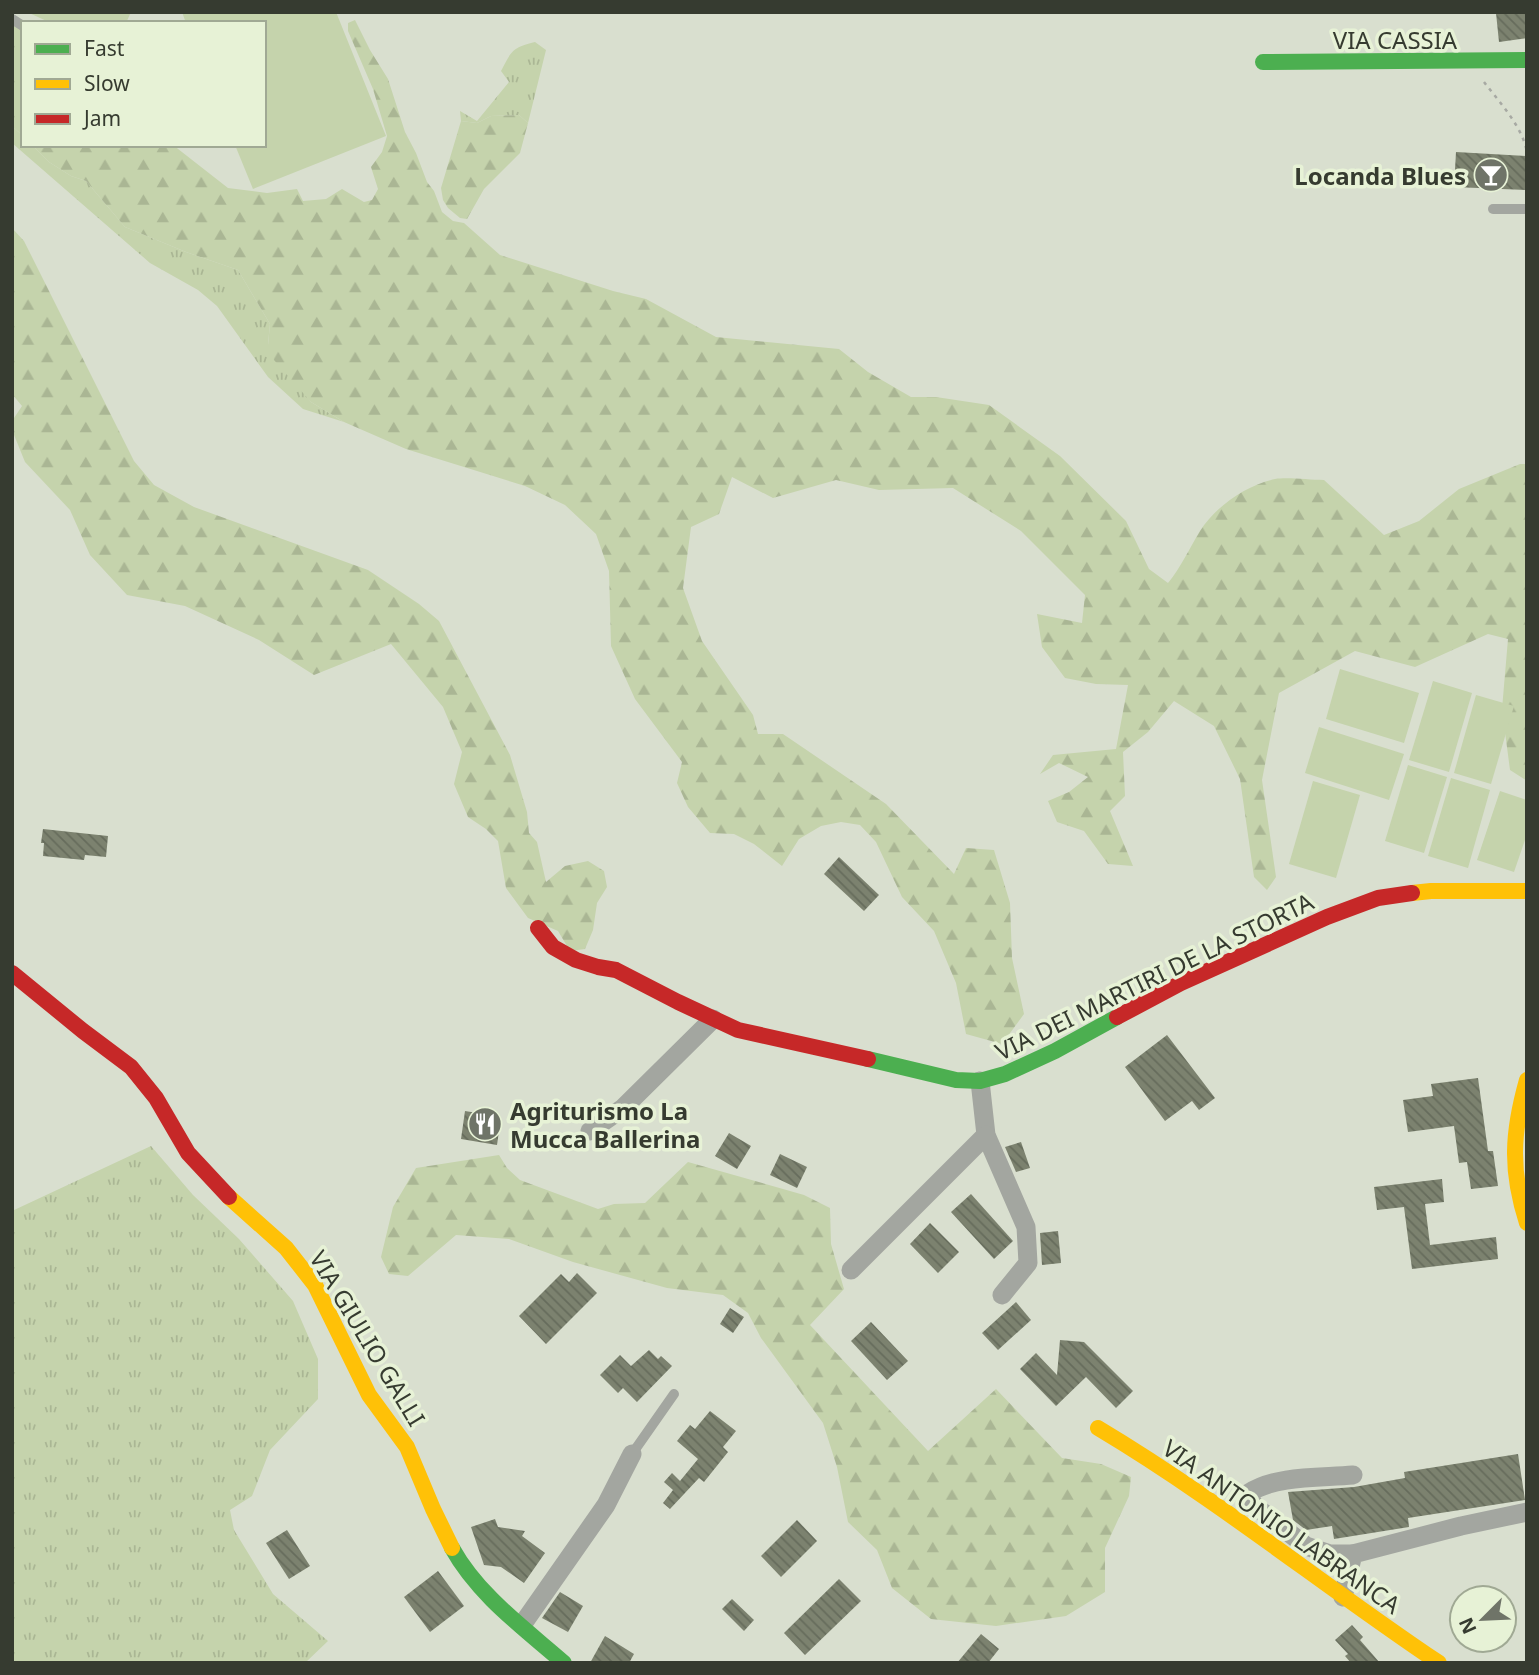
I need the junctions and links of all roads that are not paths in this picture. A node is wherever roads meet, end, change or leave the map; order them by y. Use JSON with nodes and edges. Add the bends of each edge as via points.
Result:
{"nodes":[{"id":1,"x":1527,"y":60,"type":"edge"},
{"id":2,"x":1263,"y":62,"type":"dead end"},
{"id":3,"x":1493,"y":209,"type":"dead end"},
{"id":4,"x":1527,"y":209,"type":"edge"},
{"id":5,"x":1527,"y":891,"type":"edge"},
{"id":6,"x":538,"y":928,"type":"dead end"},
{"id":7,"x":12,"y":973,"type":"edge"},
{"id":8,"x":713,"y":1018,"type":"junction"},
{"id":9,"x":1527,"y":1080,"type":"edge"},
{"id":10,"x":980,"y":1081,"type":"junction"},
{"id":11,"x":1523,"y":1105,"type":"edge"},
{"id":12,"x":590,"y":1131,"type":"dead end"},
{"id":13,"x":986,"y":1135,"type":"junction"},
{"id":14,"x":1527,"y":1223,"type":"edge"},
{"id":15,"x":850,"y":1270,"type":"dead end"},
{"id":16,"x":1002,"y":1295,"type":"dead end"},
{"id":17,"x":674,"y":1394,"type":"dead end"},
{"id":18,"x":1098,"y":1429,"type":"dead end"},
{"id":19,"x":632,"y":1454,"type":"joint"},
{"id":20,"x":1353,"y":1475,"type":"dead end"},
{"id":21,"x":1527,"y":1512,"type":"edge"},
{"id":22,"x":1353,"y":1555,"type":"junction"},
{"id":23,"x":1343,"y":1597,"type":"junction"},
{"id":24,"x":522,"y":1625,"type":"junction"},
{"id":25,"x":564,"y":1663,"type":"edge"},
{"id":26,"x":1439,"y":1663,"type":"edge"}],
"edges":[{"from":1,"to":2,"type":"street","name":"VIA CASSIA"},
{"from":3,"to":4,"type":"lane"},
{"from":5,"to":10,"type":"street","name":"VIA DEI MARTIRI DE LA STORTA","via":[[1431,891],[1368,901],[1181,983],[1017,1069]]},
{"from":6,"to":8,"type":"street","name":"VIA DEI MARTIRI DE LA STORTA","via":[[553,947],[576,960],[616,970]]},
{"from":7,"to":24,"type":"street","name":"VIA GIULIO GALLI","via":[[131,1066],[188,1153],[223,1192],[286,1248],[315,1285],[369,1395],[407,1447],[466,1570]]},
{"from":8,"to":10,"type":"street","name":"VIA DEI MARTIRI DE LA STORTA","via":[[738,1030],[956,1080]]},
{"from":8,"to":12,"type":"street","via":[[622,1108]]},
{"from":9,"to":11,"type":"street"},
{"from":10,"to":13,"type":"street"},
{"from":11,"to":14,"type":"street","via":[[1513,1155],[1517,1194]]},
{"from":13,"to":15,"type":"street"},
{"from":13,"to":16,"type":"street","via":[[1026,1227],[1028,1263]]},
{"from":17,"to":19,"type":"lane"},
{"from":18,"to":23,"type":"street","name":"VIA ANTONIO LABRANCA","via":[[1223,1510]]},
{"from":19,"to":24,"type":"street","via":[[606,1505]]},
{"from":20,"to":22,"type":"street","via":[[1281,1481],[1249,1493],[1256,1507],[1306,1546],[1330,1555]]},
{"from":21,"to":22,"type":"street"},
{"from":22,"to":23,"type":"street"},
{"from":23,"to":26,"type":"street","name":"VIA ANTONIO LABRANCA"},
{"from":24,"to":25,"type":"street","name":"VIA GIULIO GALLI"}]}
